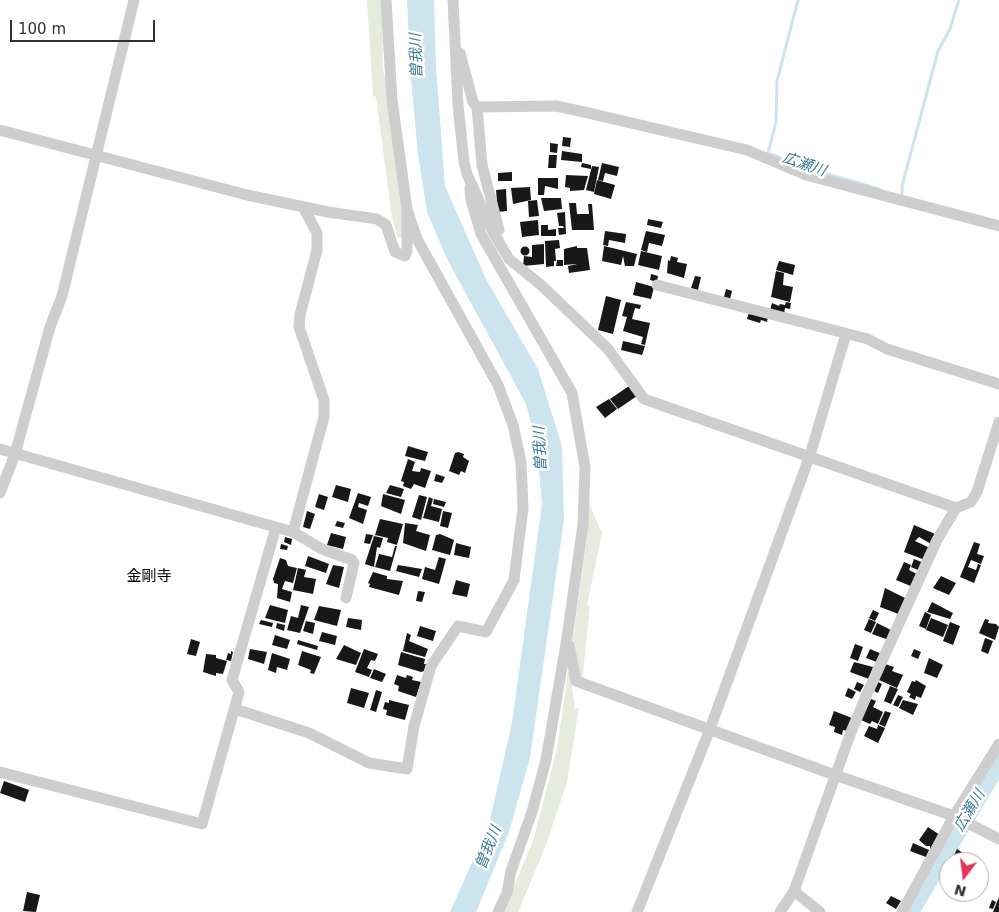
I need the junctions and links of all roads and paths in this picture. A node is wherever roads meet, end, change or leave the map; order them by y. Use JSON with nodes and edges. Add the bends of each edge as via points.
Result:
{"nodes":[{"id":1,"x":134,"y":0,"type":"edge"},
{"id":2,"x":386,"y":0,"type":"edge"},
{"id":3,"x":453,"y":0,"type":"edge"},
{"id":4,"x":454,"y":42,"type":"junction"},
{"id":5,"x":477,"y":107,"type":"junction"},
{"id":6,"x":0,"y":130,"type":"edge"},
{"id":7,"x":96,"y":155,"type":"junction"},
{"id":8,"x":470,"y":181,"type":"junction"},
{"id":9,"x":303,"y":208,"type":"junction"},
{"id":10,"x":407,"y":209,"type":"junction"},
{"id":11,"x":999,"y":226,"type":"edge"},
{"id":12,"x":509,"y":260,"type":"junction"},
{"id":13,"x":657,"y":286,"type":"dead end"},
{"id":14,"x":518,"y":296,"type":"junction"},
{"id":15,"x":846,"y":334,"type":"junction"},
{"id":16,"x":999,"y":384,"type":"edge"},
{"id":17,"x":999,"y":422,"type":"edge"},
{"id":18,"x":0,"y":449,"type":"edge"},
{"id":19,"x":15,"y":454,"type":"junction"},
{"id":20,"x":810,"y":455,"type":"junction"},
{"id":21,"x":0,"y":493,"type":"edge"},
{"id":22,"x":956,"y":508,"type":"junction"},
{"id":23,"x":276,"y":528,"type":"junction"},
{"id":24,"x":293,"y":532,"type":"junction"},
{"id":25,"x":346,"y":598,"type":"dead end"},
{"id":26,"x":567,"y":638,"type":"junction"},
{"id":27,"x":235,"y":709,"type":"junction"},
{"id":28,"x":710,"y":729,"type":"junction"},
{"id":29,"x":999,"y":744,"type":"edge"},
{"id":30,"x":0,"y":772,"type":"edge"},
{"id":31,"x":835,"y":775,"type":"junction"},
{"id":32,"x":956,"y":817,"type":"junction"},
{"id":33,"x":999,"y":838,"type":"edge"},
{"id":34,"x":794,"y":891,"type":"junction"},
{"id":35,"x":498,"y":912,"type":"edge"},
{"id":36,"x":637,"y":912,"type":"edge"},
{"id":37,"x":780,"y":912,"type":"edge"},
{"id":38,"x":820,"y":912,"type":"edge"},
{"id":39,"x":902,"y":912,"type":"edge"}],
"edges":[{"from":1,"to":7,"type":"street"},
{"from":2,"to":10,"type":"street","via":[[392,100]]},
{"from":3,"to":4,"type":"street"},
{"from":4,"to":5,"type":"street"},
{"from":4,"to":8,"type":"street","via":[[464,162]]},
{"from":5,"to":11,"type":"street","via":[[556,106],[584,112],[747,150],[806,175]]},
{"from":5,"to":12,"type":"street","via":[[482,165]]},
{"from":6,"to":7,"type":"street"},
{"from":7,"to":9,"type":"street"},
{"from":7,"to":19,"type":"street","via":[[62,296],[50,327]]},
{"from":8,"to":12,"type":"street"},
{"from":8,"to":14,"type":"street","via":[[470,200],[481,234]]},
{"from":9,"to":10,"type":"street","via":[[382,221],[395,252],[405,256]]},
{"from":9,"to":24,"type":"street","via":[[317,233],[317,250],[299,327],[324,400],[324,417]]},
{"from":10,"to":27,"type":"street","via":[[417,239],[498,385],[513,425],[521,462],[523,508],[514,580],[486,632],[458,626],[431,666],[414,726],[407,769],[369,763],[309,733]]},
{"from":12,"to":14,"type":"street"},
{"from":12,"to":20,"type":"street","via":[[541,285],[608,349],[644,398]]},
{"from":13,"to":15,"type":"street"},
{"from":14,"to":26,"type":"street","via":[[572,393],[585,467],[583,525]]},
{"from":15,"to":16,"type":"street","via":[[868,338],[887,349]]},
{"from":15,"to":20,"type":"street"},
{"from":17,"to":22,"type":"street","via":[[977,492],[971,502]]},
{"from":18,"to":19,"type":"street"},
{"from":19,"to":21,"type":"street"},
{"from":19,"to":23,"type":"street"},
{"from":20,"to":22,"type":"street"},
{"from":20,"to":28,"type":"street"},
{"from":22,"to":31,"type":"street","via":[[929,557],[867,694]]},
{"from":23,"to":24,"type":"street"},
{"from":23,"to":27,"type":"street","via":[[232,680],[240,692]]},
{"from":24,"to":25,"type":"street","via":[[322,549],[352,560]]},
{"from":26,"to":28,"type":"street","via":[[576,681]]},
{"from":26,"to":35,"type":"street","via":[[546,760],[507,893]]},
{"from":27,"to":30,"type":"street","via":[[202,824]]},
{"from":28,"to":31,"type":"street"},
{"from":28,"to":36,"type":"street"},
{"from":29,"to":32,"type":"street"},
{"from":31,"to":32,"type":"street"},
{"from":31,"to":34,"type":"street"},
{"from":32,"to":33,"type":"street"},
{"from":32,"to":39,"type":"street"},
{"from":34,"to":37,"type":"street"},
{"from":34,"to":38,"type":"street"}]}
